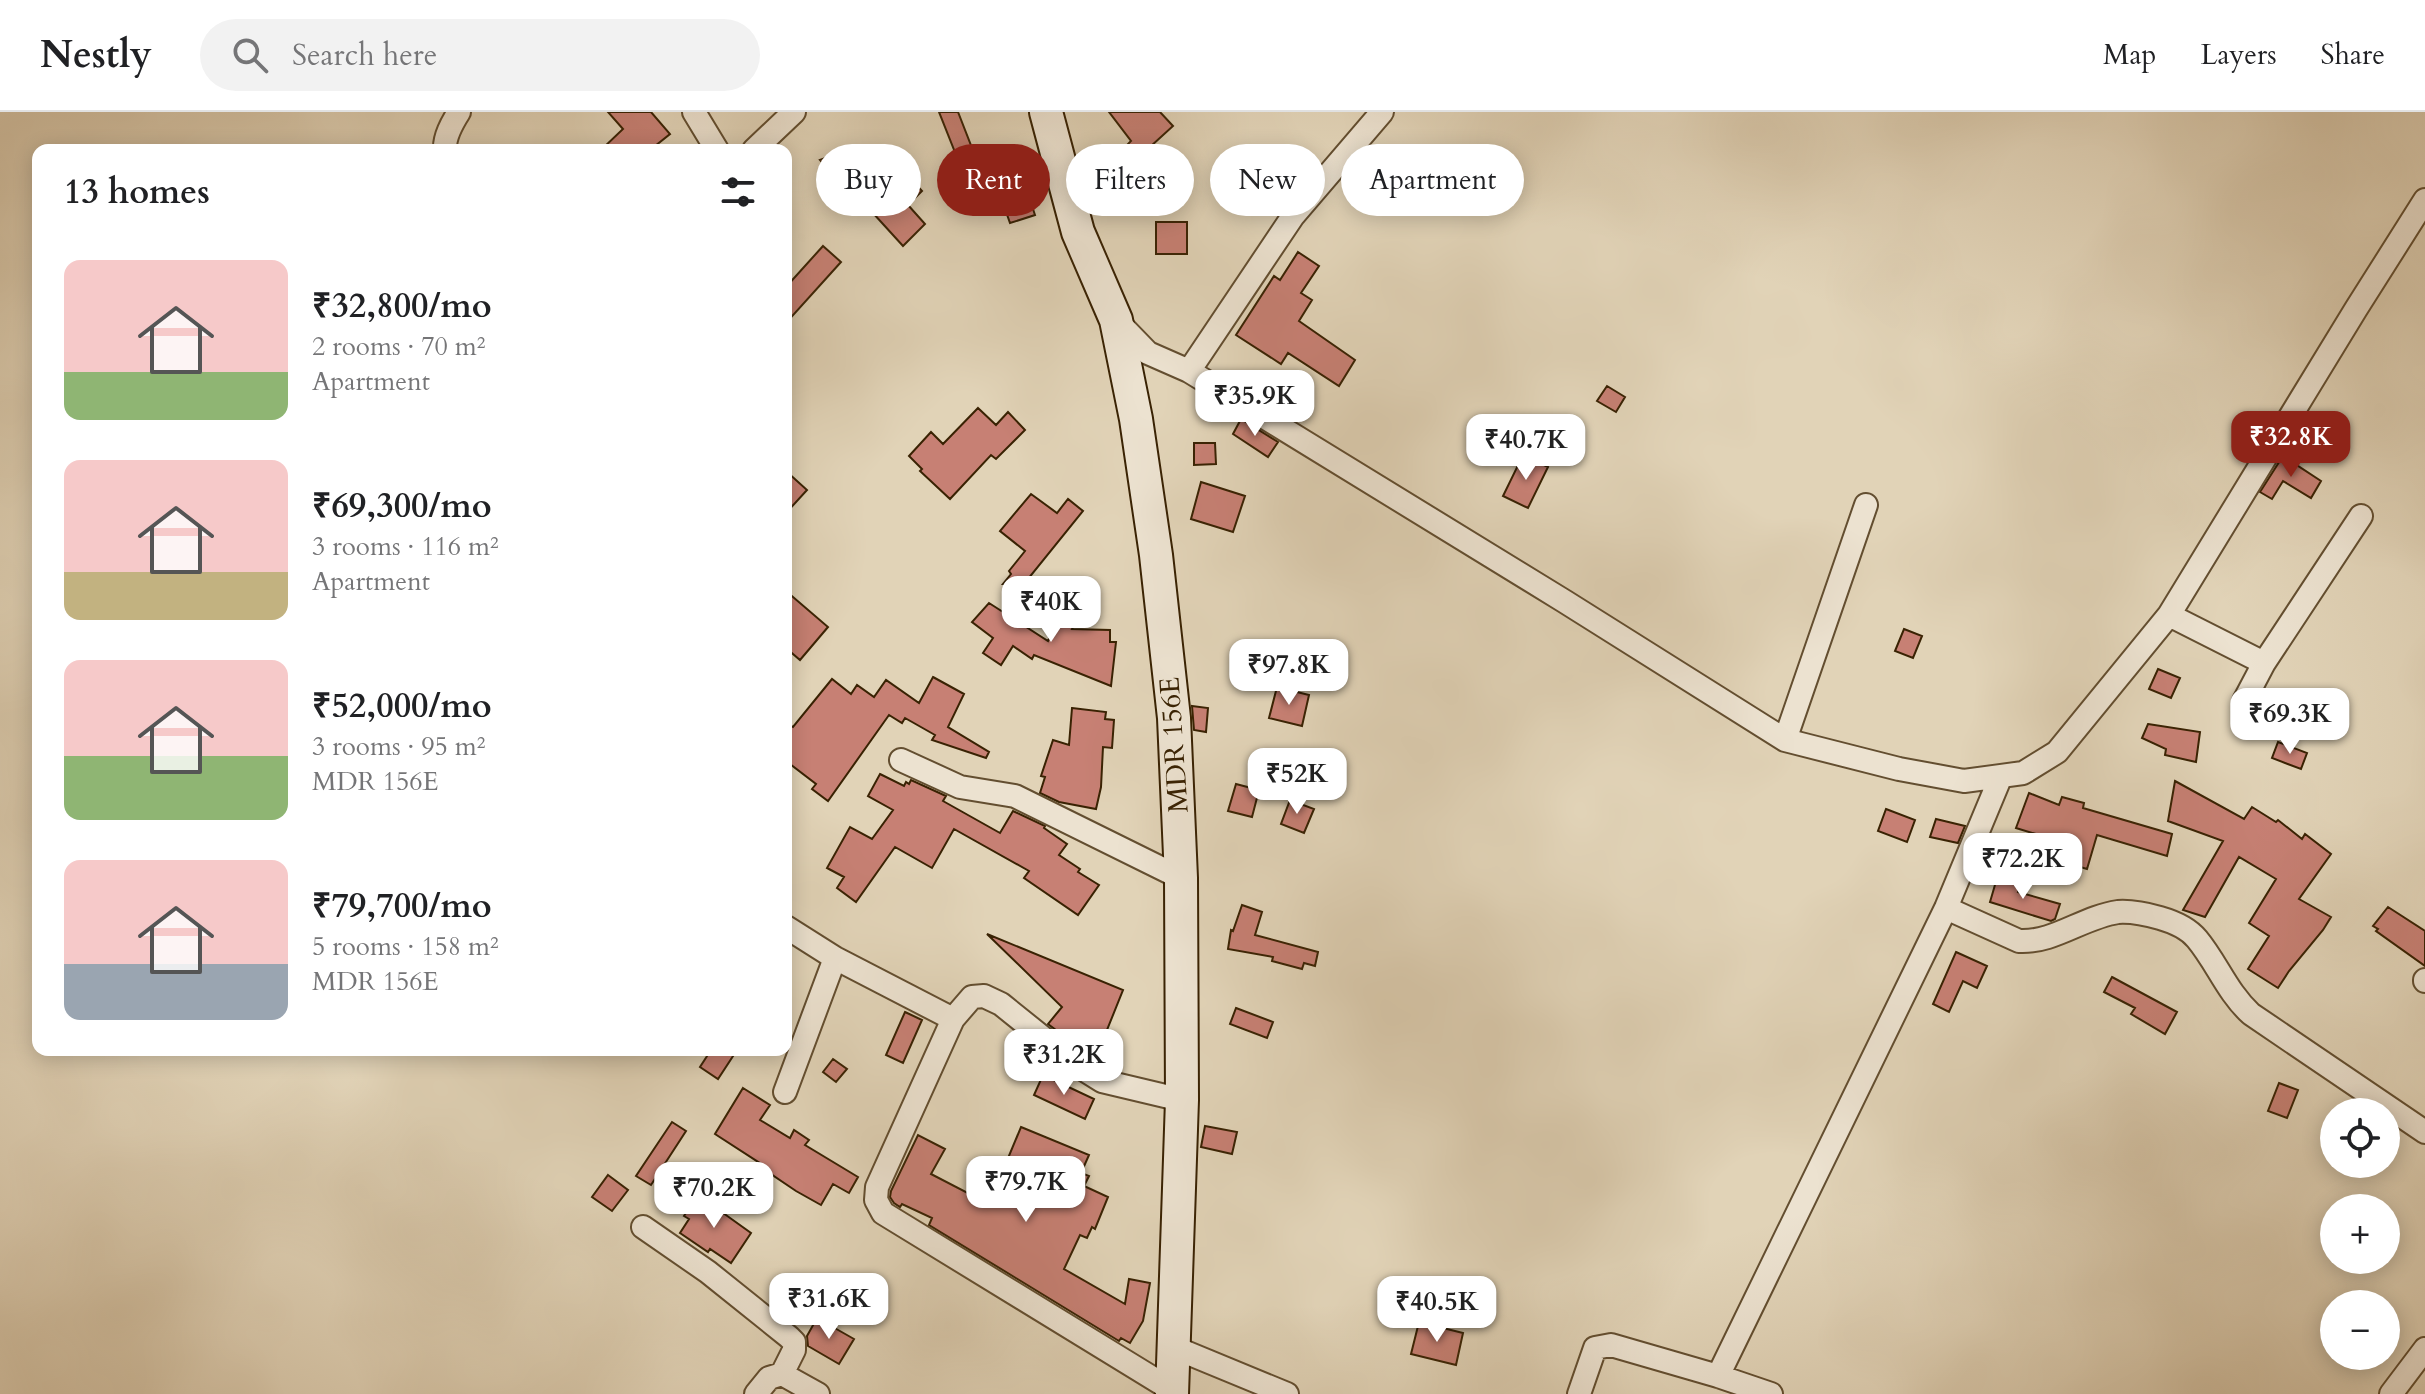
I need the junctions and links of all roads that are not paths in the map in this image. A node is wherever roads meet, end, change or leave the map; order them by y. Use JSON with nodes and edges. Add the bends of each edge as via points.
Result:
{"nodes":[{"id":1,"x":459,"y":112,"type":"edge"},
{"id":2,"x":694,"y":112,"type":"edge"},
{"id":3,"x":794,"y":112,"type":"edge"},
{"id":4,"x":1046,"y":112,"type":"edge"},
{"id":5,"x":1382,"y":112,"type":"edge"},
{"id":6,"x":446,"y":144,"type":"edge"},
{"id":7,"x":713,"y":144,"type":"edge"},
{"id":8,"x":760,"y":144,"type":"edge"},
{"id":9,"x":2425,"y":200,"type":"edge"},
{"id":10,"x":1116,"y":320,"type":"junction"},
{"id":11,"x":1189,"y":371,"type":"junction"},
{"id":12,"x":1866,"y":505,"type":"dead end"},
{"id":13,"x":2361,"y":516,"type":"dead end"},
{"id":14,"x":2169,"y":615,"type":"junction"},
{"id":15,"x":2264,"y":663,"type":"junction"},
{"id":16,"x":2244,"y":701,"type":"dead end"},
{"id":17,"x":1785,"y":740,"type":"junction"},
{"id":18,"x":901,"y":760,"type":"dead end"},
{"id":19,"x":2001,"y":776,"type":"junction"},
{"id":20,"x":1181,"y":878,"type":"junction"},
{"id":21,"x":1946,"y":908,"type":"junction"},
{"id":22,"x":792,"y":931,"type":"edge"},
{"id":23,"x":835,"y":958,"type":"junction"},
{"id":24,"x":953,"y":1019,"type":"junction"},
{"id":25,"x":785,"y":1092,"type":"dead end"},
{"id":26,"x":1182,"y":1100,"type":"junction"},
{"id":27,"x":2425,"y":1132,"type":"edge"},
{"id":28,"x":643,"y":1227,"type":"dead end"},
{"id":29,"x":1173,"y":1347,"type":"junction"},
{"id":30,"x":2425,"y":1349,"type":"edge"},
{"id":31,"x":782,"y":1374,"type":"junction"},
{"id":32,"x":1718,"y":1376,"type":"junction"},
{"id":33,"x":1172,"y":1392,"type":"edge"},
{"id":34,"x":756,"y":1394,"type":"edge"},
{"id":35,"x":818,"y":1394,"type":"edge"},
{"id":36,"x":1287,"y":1394,"type":"edge"},
{"id":37,"x":1579,"y":1394,"type":"edge"},
{"id":38,"x":1771,"y":1394,"type":"edge"},
{"id":39,"x":2391,"y":1394,"type":"edge"}],
"edges":[{"from":1,"to":6,"type":"street"},
{"from":2,"to":7,"type":"street"},
{"from":3,"to":8,"type":"street"},
{"from":4,"to":10,"type":"main road","name":"MDR 156E","via":[[1078,232]]},
{"from":5,"to":11,"type":"street","via":[[1293,216]]},
{"from":9,"to":14,"type":"street"},
{"from":10,"to":11,"type":"street","via":[[1148,353]]},
{"from":10,"to":20,"type":"main road","name":"MDR 156E","via":[[1156,555],[1174,718]]},
{"from":11,"to":17,"type":"street"},
{"from":12,"to":17,"type":"street"},
{"from":13,"to":15,"type":"street"},
{"from":14,"to":15,"type":"street"},
{"from":14,"to":19,"type":"street","via":[[2057,752],[2023,773]]},
{"from":15,"to":16,"type":"street"},
{"from":17,"to":19,"type":"street","via":[[1964,781]]},
{"from":18,"to":20,"type":"street","via":[[960,787],[1015,796]]},
{"from":19,"to":21,"type":"street"},
{"from":20,"to":26,"type":"main road","name":"MDR 156E"},
{"from":21,"to":27,"type":"street","via":[[2019,941],[2043,939],[2119,912],[2137,912],[2184,928],[2251,1014]]},
{"from":21,"to":32,"type":"street"},
{"from":22,"to":23,"type":"street"},
{"from":23,"to":24,"type":"street"},
{"from":23,"to":25,"type":"street"},
{"from":24,"to":26,"type":"street","via":[[972,997],[984,996],[1102,1081]]},
{"from":24,"to":33,"type":"street","via":[[877,1187],[883,1213]]},
{"from":26,"to":29,"type":"main road","name":"MDR 156E"},
{"from":28,"to":31,"type":"street","via":[[794,1342]]},
{"from":29,"to":33,"type":"main road","name":"MDR 156E"},
{"from":29,"to":36,"type":"street"},
{"from":30,"to":39,"type":"street"},
{"from":31,"to":34,"type":"street","via":[[769,1378]]},
{"from":31,"to":35,"type":"street"},
{"from":32,"to":37,"type":"street","via":[[1601,1345],[1591,1355]]},
{"from":32,"to":38,"type":"street"}]}
